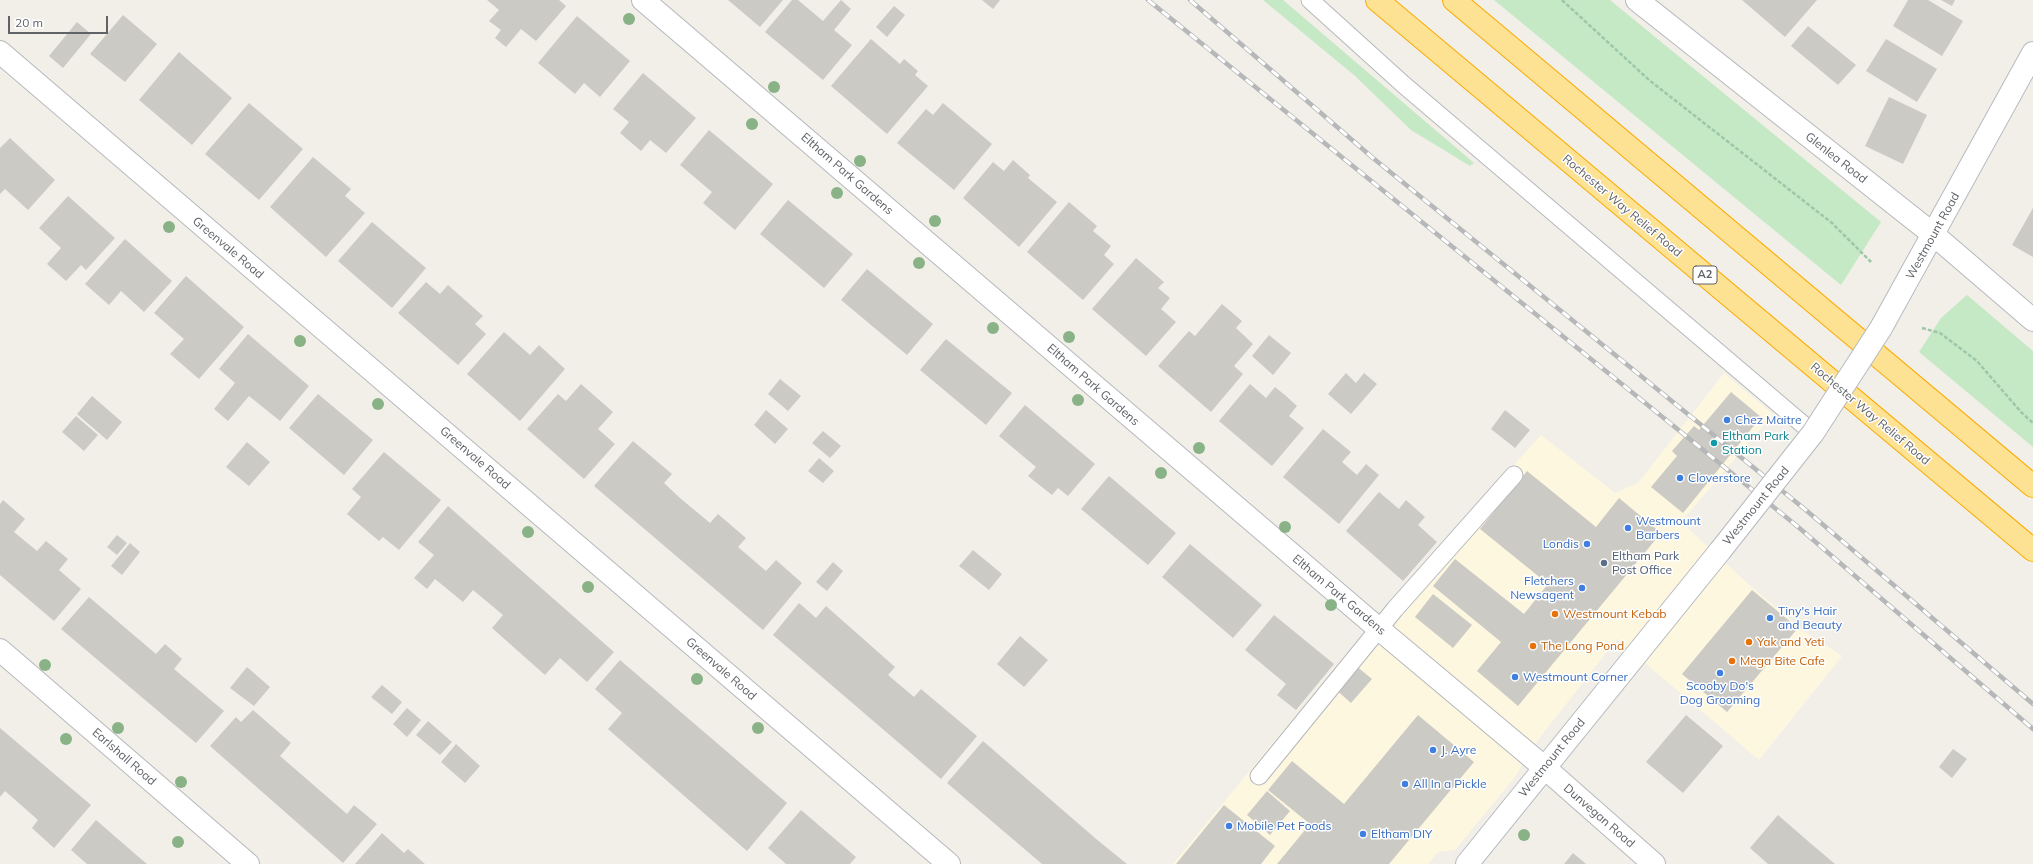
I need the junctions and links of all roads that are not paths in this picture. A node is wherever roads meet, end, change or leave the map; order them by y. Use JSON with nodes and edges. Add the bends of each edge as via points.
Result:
{"nodes":[{"id":1,"x":643,"y":0,"type":"edge"},
{"id":2,"x":1310,"y":0,"type":"edge"},
{"id":3,"x":1377,"y":0,"type":"edge"},
{"id":4,"x":1454,"y":0,"type":"edge"},
{"id":5,"x":1637,"y":0,"type":"edge"},
{"id":6,"x":0,"y":52,"type":"edge"},
{"id":7,"x":2033,"y":54,"type":"edge"},
{"id":8,"x":1934,"y":235,"type":"junction"},
{"id":9,"x":2033,"y":320,"type":"edge"},
{"id":10,"x":1813,"y":433,"type":"junction"},
{"id":11,"x":1514,"y":475,"type":"dead end"},
{"id":12,"x":2033,"y":486,"type":"edge"},
{"id":13,"x":2033,"y":550,"type":"edge"},
{"id":14,"x":1379,"y":629,"type":"junction"},
{"id":15,"x":0,"y":650,"type":"edge"},
{"id":16,"x":1545,"y":768,"type":"junction"},
{"id":17,"x":1259,"y":776,"type":"dead end"},
{"id":18,"x":248,"y":864,"type":"edge"},
{"id":19,"x":949,"y":864,"type":"edge"},
{"id":20,"x":1467,"y":864,"type":"edge"},
{"id":21,"x":1654,"y":864,"type":"edge"}],
"edges":[{"from":1,"to":14,"type":"street","name":"Eltham Park Gardens"},
{"from":2,"to":10,"type":"lane","via":[[1404,85]]},
{"from":3,"to":13,"type":"highway","name":"Rochester Way Relief Road","number":"A2"},
{"from":4,"to":12,"type":"highway"},
{"from":5,"to":8,"type":"street","name":"Glenlea Road"},
{"from":6,"to":19,"type":"street","name":"Greenvale Road"},
{"from":7,"to":8,"type":"street","name":"Westmount Road"},
{"from":8,"to":9,"type":"street","name":"Glenlea Road"},
{"from":8,"to":10,"type":"street","name":"Westmount Road","bridge":true,"via":[[1881,328]]},
{"from":10,"to":16,"type":"street","name":"Westmount Road","bridge":true},
{"from":11,"to":14,"type":"lane"},
{"from":14,"to":16,"type":"street","name":"Eltham Park Gardens"},
{"from":14,"to":17,"type":"lane"},
{"from":15,"to":18,"type":"street","name":"Earlshall Road"},
{"from":16,"to":20,"type":"street","name":"Westmount Road"},
{"from":16,"to":21,"type":"street","name":"Dunvegan Road"}]}
